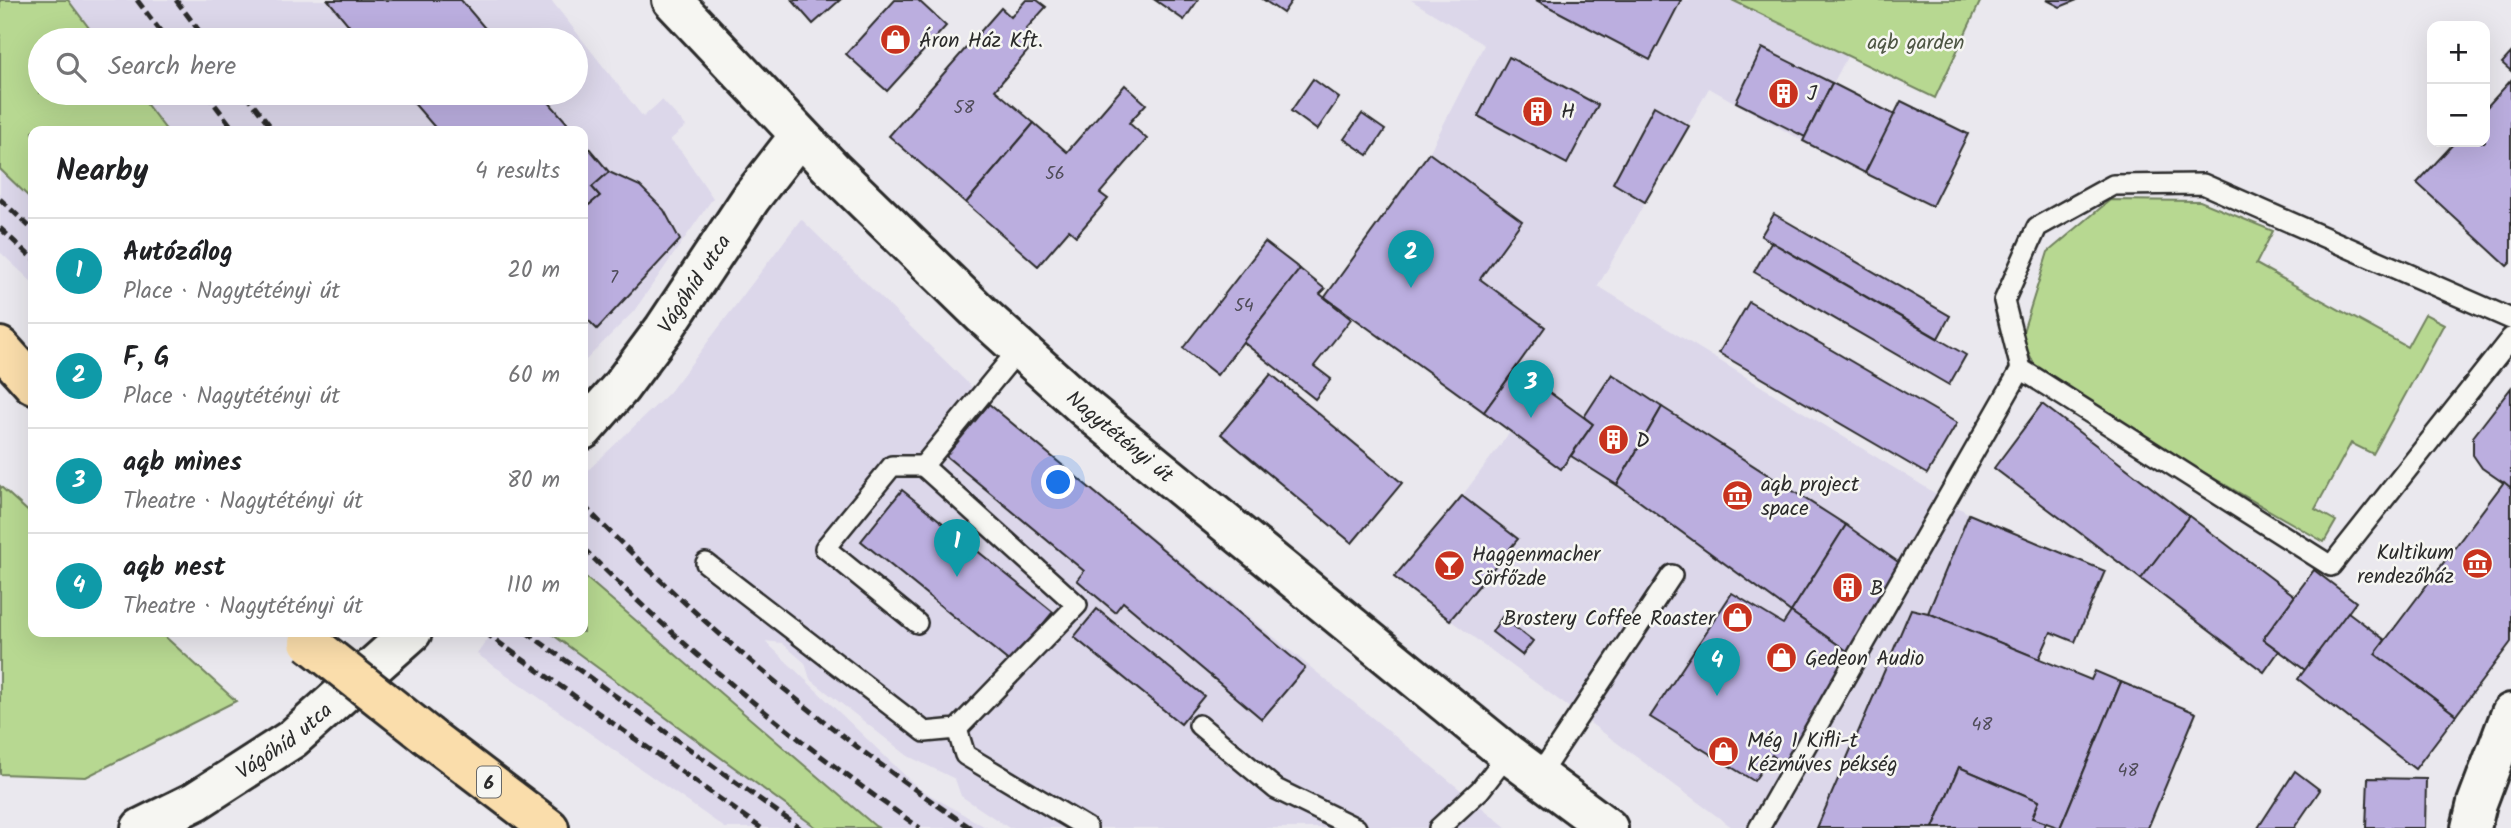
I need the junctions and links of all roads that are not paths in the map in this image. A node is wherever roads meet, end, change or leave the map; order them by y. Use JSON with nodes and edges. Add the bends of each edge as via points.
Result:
{"nodes":[{"id":1,"x":671,"y":0,"type":"edge"},
{"id":2,"x":799,"y":136,"type":"junction"},
{"id":3,"x":2511,"y":319,"type":"edge"},
{"id":4,"x":2511,"y":338,"type":"edge"},
{"id":5,"x":0,"y":347,"type":"edge"},
{"id":6,"x":1019,"y":349,"type":"junction"},
{"id":7,"x":2021,"y":369,"type":"junction"},
{"id":8,"x":28,"y":378,"type":"edge"},
{"id":9,"x":588,"y":424,"type":"edge"},
{"id":10,"x":923,"y":466,"type":"junction"},
{"id":11,"x":706,"y":563,"type":"dead end"},
{"id":12,"x":1672,"y":575,"type":"dead end"},
{"id":13,"x":917,"y":623,"type":"dead end"},
{"id":14,"x":304,"y":637,"type":"edge"},
{"id":15,"x":406,"y":637,"type":"edge"},
{"id":16,"x":2511,"y":713,"type":"edge"},
{"id":17,"x":1199,"y":724,"type":"dead end"},
{"id":18,"x":957,"y":729,"type":"junction"},
{"id":19,"x":1508,"y":754,"type":"junction"},
{"id":20,"x":1538,"y":777,"type":"junction"},
{"id":21,"x":141,"y":828,"type":"edge"},
{"id":22,"x":549,"y":828,"type":"edge"},
{"id":23,"x":1087,"y":828,"type":"edge"},
{"id":24,"x":1356,"y":828,"type":"edge"},
{"id":25,"x":1439,"y":828,"type":"edge"},
{"id":26,"x":1608,"y":828,"type":"edge"},
{"id":27,"x":1759,"y":828,"type":"edge"},
{"id":28,"x":2471,"y":828,"type":"edge"}],
"edges":[{"from":1,"to":2,"type":"main road","name":"Nagytétényi út"},
{"from":2,"to":6,"type":"main road","name":"Nagytétényi út"},
{"from":2,"to":9,"type":"main road","name":"Vágóhíd utca","via":[[751,198],[664,329]]},
{"from":3,"to":7,"type":"lane","via":[[2203,184],[2113,185],[2037,227],[2004,301]]},
{"from":4,"to":7,"type":"lane","via":[[2331,566]]},
{"from":5,"to":8,"type":"main road"},
{"from":6,"to":10,"type":"lane"},
{"from":6,"to":19,"type":"main road","name":"Nagytétényi út"},
{"from":7,"to":27,"type":"lane"},
{"from":10,"to":13,"type":"lane","via":[[892,466],[825,548]]},
{"from":10,"to":18,"type":"lane","via":[[1077,605]]},
{"from":11,"to":18,"type":"lane","via":[[925,732]]},
{"from":12,"to":20,"type":"lane"},
{"from":14,"to":22,"type":"main road","number":"6","bridge":true},
{"from":15,"to":21,"type":"main road","name":"Vágóhíd utca","via":[[292,739],[196,802]]},
{"from":16,"to":28,"type":"main road"},
{"from":17,"to":24,"type":"lane","via":[[1276,789]]},
{"from":18,"to":23,"type":"lane","via":[[965,755]]},
{"from":19,"to":20,"type":"main road","name":"Nagytétényi út"},
{"from":19,"to":25,"type":"lane","via":[[1480,790]]},
{"from":20,"to":26,"type":"main road","name":"Nagytétényi út"}]}
